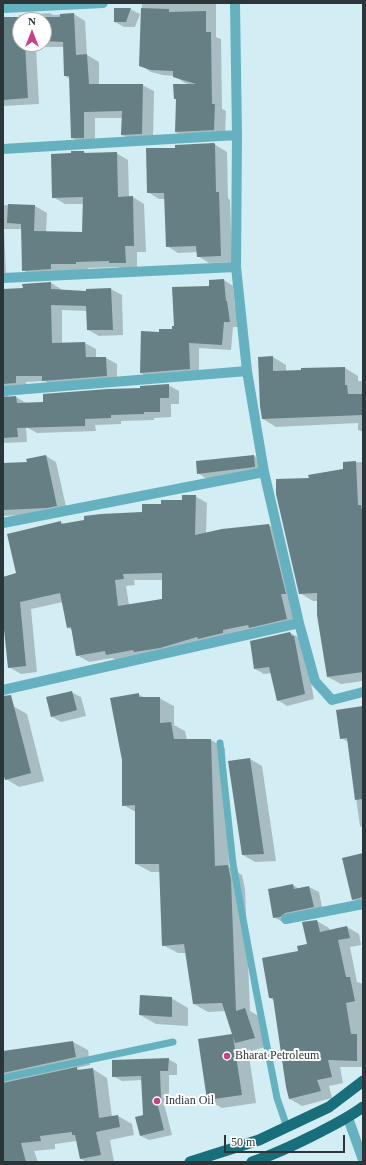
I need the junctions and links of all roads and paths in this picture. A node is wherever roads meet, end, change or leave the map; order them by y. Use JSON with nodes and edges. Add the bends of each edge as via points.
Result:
{"nodes":[{"id":1,"x":103,"y":3,"type":"edge"},
{"id":2,"x":236,"y":3,"type":"edge"},
{"id":3,"x":3,"y":8,"type":"edge"},
{"id":4,"x":238,"y":135,"type":"junction"},
{"id":5,"x":3,"y":149,"type":"edge"},
{"id":6,"x":236,"y":267,"type":"junction"},
{"id":7,"x":3,"y":278,"type":"edge"},
{"id":8,"x":247,"y":371,"type":"junction"},
{"id":9,"x":3,"y":390,"type":"edge"},
{"id":10,"x":264,"y":472,"type":"junction"},
{"id":11,"x":3,"y":522,"type":"edge"},
{"id":12,"x":299,"y":623,"type":"junction"},
{"id":13,"x":3,"y":690,"type":"edge"},
{"id":14,"x":363,"y":692,"type":"edge"},
{"id":15,"x":220,"y":743,"type":"dead end"},
{"id":16,"x":363,"y":904,"type":"edge"},
{"id":17,"x":286,"y":919,"type":"dead end"},
{"id":18,"x":173,"y":1042,"type":"dead end"},
{"id":19,"x":3,"y":1078,"type":"edge"},
{"id":20,"x":363,"y":1081,"type":"edge"},
{"id":21,"x":363,"y":1107,"type":"edge"},
{"id":22,"x":348,"y":1118,"type":"junction"},
{"id":23,"x":287,"y":1127,"type":"junction"},
{"id":24,"x":268,"y":1160,"type":"edge"},
{"id":25,"x":363,"y":1160,"type":"edge"},
{"id":26,"x":190,"y":1162,"type":"edge"},
{"id":27,"x":252,"y":1162,"type":"edge"}],
"edges":[{"from":1,"to":3,"type":"street"},
{"from":2,"to":4,"type":"street"},
{"from":4,"to":5,"type":"street"},
{"from":4,"to":6,"type":"street"},
{"from":6,"to":7,"type":"street"},
{"from":6,"to":8,"type":"street"},
{"from":8,"to":9,"type":"street"},
{"from":8,"to":10,"type":"street"},
{"from":10,"to":11,"type":"street"},
{"from":10,"to":12,"type":"street"},
{"from":12,"to":13,"type":"street"},
{"from":12,"to":14,"type":"street","via":[[315,681],[332,700]]},
{"from":15,"to":23,"type":"lane","via":[[234,864],[277,1098]]},
{"from":16,"to":17,"type":"street"},
{"from":18,"to":19,"type":"lane"},
{"from":20,"to":23,"type":"highway","via":[[329,1107]]},
{"from":21,"to":22,"type":"highway"},
{"from":22,"to":24,"type":"highway"},
{"from":22,"to":25,"type":"street"},
{"from":23,"to":26,"type":"highway","via":[[259,1140]]},
{"from":24,"to":27,"type":"highway"}]}
